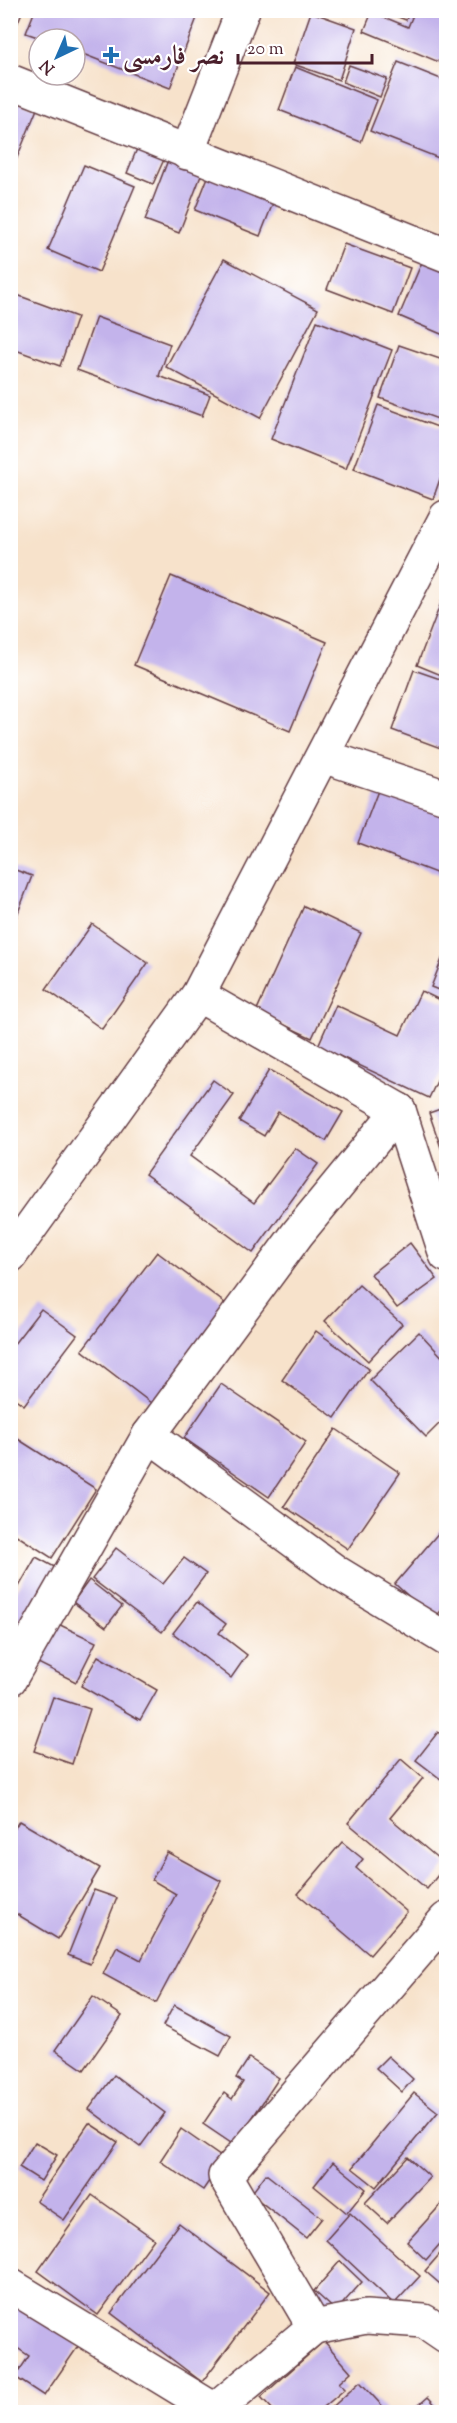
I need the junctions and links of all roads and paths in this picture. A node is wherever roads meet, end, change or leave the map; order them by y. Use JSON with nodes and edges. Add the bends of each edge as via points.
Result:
{"nodes":[{"id":1,"x":243,"y":10,"type":"edge"},
{"id":2,"x":10,"y":81,"type":"edge"},
{"id":3,"x":187,"y":153,"type":"junction"},
{"id":4,"x":447,"y":255,"type":"edge"},
{"id":5,"x":444,"y":529,"type":"edge"},
{"id":6,"x":323,"y":756,"type":"junction"},
{"id":7,"x":447,"y":797,"type":"edge"},
{"id":8,"x":198,"y":995,"type":"junction"},
{"id":9,"x":399,"y":1110,"type":"junction"},
{"id":10,"x":447,"y":1255,"type":"edge"},
{"id":11,"x":10,"y":1256,"type":"edge"},
{"id":12,"x":149,"y":1435,"type":"junction"},
{"id":13,"x":447,"y":1639,"type":"edge"},
{"id":14,"x":10,"y":1679,"type":"edge"},
{"id":15,"x":447,"y":1919,"type":"edge"},
{"id":16,"x":10,"y":2285,"type":"edge"},
{"id":17,"x":314,"y":2327,"type":"junction"},
{"id":18,"x":447,"y":2336,"type":"edge"}],
"edges":[{"from":1,"to":3,"type":"street"},
{"from":2,"to":3,"type":"street"},
{"from":3,"to":4,"type":"street"},
{"from":5,"to":6,"type":"street"},
{"from":6,"to":7,"type":"street"},
{"from":6,"to":8,"type":"street"},
{"from":8,"to":9,"type":"street"},
{"from":8,"to":11,"type":"street"},
{"from":9,"to":10,"type":"street"},
{"from":9,"to":12,"type":"street","via":[[298,1233]]},
{"from":12,"to":13,"type":"street","via":[[336,1572]]},
{"from":12,"to":14,"type":"street"},
{"from":15,"to":17,"type":"street","via":[[225,2176]]},
{"from":16,"to":17,"type":"street","via":[[215,2410]]},
{"from":17,"to":18,"type":"street","via":[[366,2317],[424,2321]]}]}
